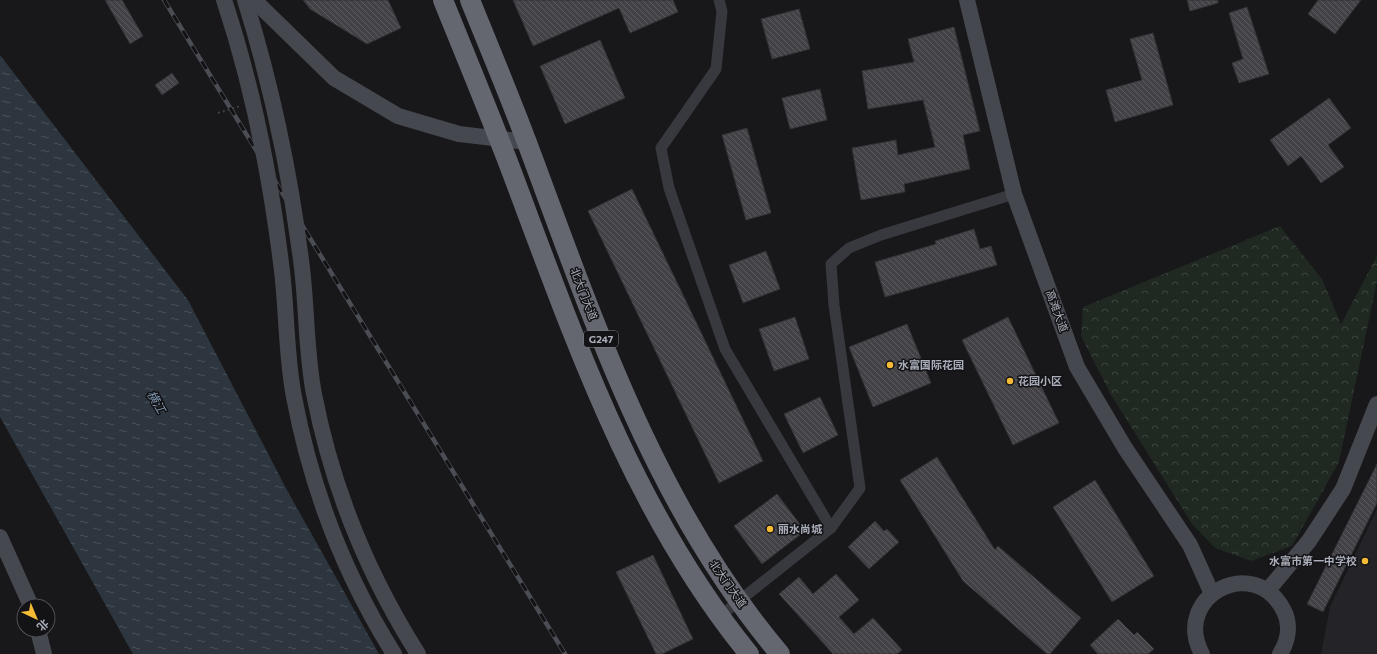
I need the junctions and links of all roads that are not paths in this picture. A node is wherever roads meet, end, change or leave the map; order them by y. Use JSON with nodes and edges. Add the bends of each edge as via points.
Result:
{"nodes":[{"id":1,"x":224,"y":0,"type":"edge"},
{"id":2,"x":245,"y":0,"type":"edge"},
{"id":3,"x":254,"y":0,"type":"edge"},
{"id":4,"x":443,"y":0,"type":"edge"},
{"id":5,"x":470,"y":0,"type":"edge"},
{"id":6,"x":718,"y":0,"type":"edge"},
{"id":7,"x":968,"y":0,"type":"edge"},
{"id":8,"x":499,"y":139,"type":"junction"},
{"id":9,"x":527,"y":142,"type":"junction"},
{"id":10,"x":1014,"y":194,"type":"junction"},
{"id":11,"x":1377,"y":404,"type":"edge"},
{"id":12,"x":831,"y":528,"type":"junction"},
{"id":13,"x":0,"y":537,"type":"edge"},
{"id":14,"x":1268,"y":590,"type":"junction"},
{"id":15,"x":1212,"y":594,"type":"junction"},
{"id":16,"x":27,"y":598,"type":"edge"},
{"id":17,"x":739,"y":601,"type":"junction"},
{"id":18,"x":720,"y":616,"type":"junction"},
{"id":19,"x":40,"y":638,"type":"edge"},
{"id":20,"x":44,"y":654,"type":"edge"},
{"id":21,"x":394,"y":654,"type":"edge"},
{"id":22,"x":418,"y":654,"type":"edge"},
{"id":23,"x":749,"y":654,"type":"edge"},
{"id":24,"x":780,"y":654,"type":"edge"},
{"id":25,"x":1202,"y":654,"type":"edge"},
{"id":26,"x":1280,"y":654,"type":"edge"}],
"edges":[{"from":1,"to":21,"type":"main road","bridge":true,"via":[[246,79],[267,178],[282,270],[290,372],[304,440],[320,495],[343,557]]},
{"from":2,"to":22,"type":"main road","bridge":true,"via":[[269,89],[288,180],[302,268],[310,368],[323,434],[339,489],[362,549],[392,611]]},
{"from":3,"to":8,"type":"main road","via":[[334,78],[398,116],[459,134]]},
{"from":4,"to":8,"type":"highway","number":"G247"},
{"from":5,"to":9,"type":"highway","name":"北大门大道","number":"G247"},
{"from":6,"to":12,"type":"street","via":[[722,11],[716,69],[661,148],[669,188],[725,350]]},
{"from":7,"to":10,"type":"main road","name":"高滩大道"},
{"from":8,"to":9,"type":"main road"},
{"from":8,"to":18,"type":"highway","number":"G247","via":[[575,341],[623,451],[668,538]]},
{"from":9,"to":17,"type":"highway","name":"北大门大道","number":"G247","via":[[586,301],[645,440],[686,519]]},
{"from":10,"to":12,"type":"street","via":[[880,235],[849,248],[831,264],[834,306],[860,488]]},
{"from":10,"to":15,"type":"main road","name":"高滩大道","via":[[1077,366],[1124,448],[1190,545]]},
{"from":11,"to":14,"type":"main road","via":[[1343,489],[1309,541]]},
{"from":12,"to":17,"type":"street"},
{"from":13,"to":16,"type":"main road"},
{"from":14,"to":15,"type":"main road","via":[[1256,584],[1242,582],[1228,584]]},
{"from":14,"to":26,"type":"main road","via":[[1279,601],[1286,615],[1288,630],[1285,646]]},
{"from":15,"to":25,"type":"main road","via":[[1199,611],[1195,624],[1195,637]]},
{"from":17,"to":18,"type":"street"},
{"from":17,"to":24,"type":"highway","name":"北大门大道","number":"G247"},
{"from":18,"to":23,"type":"highway","number":"G247"},
{"from":19,"to":20,"type":"main road"}]}
